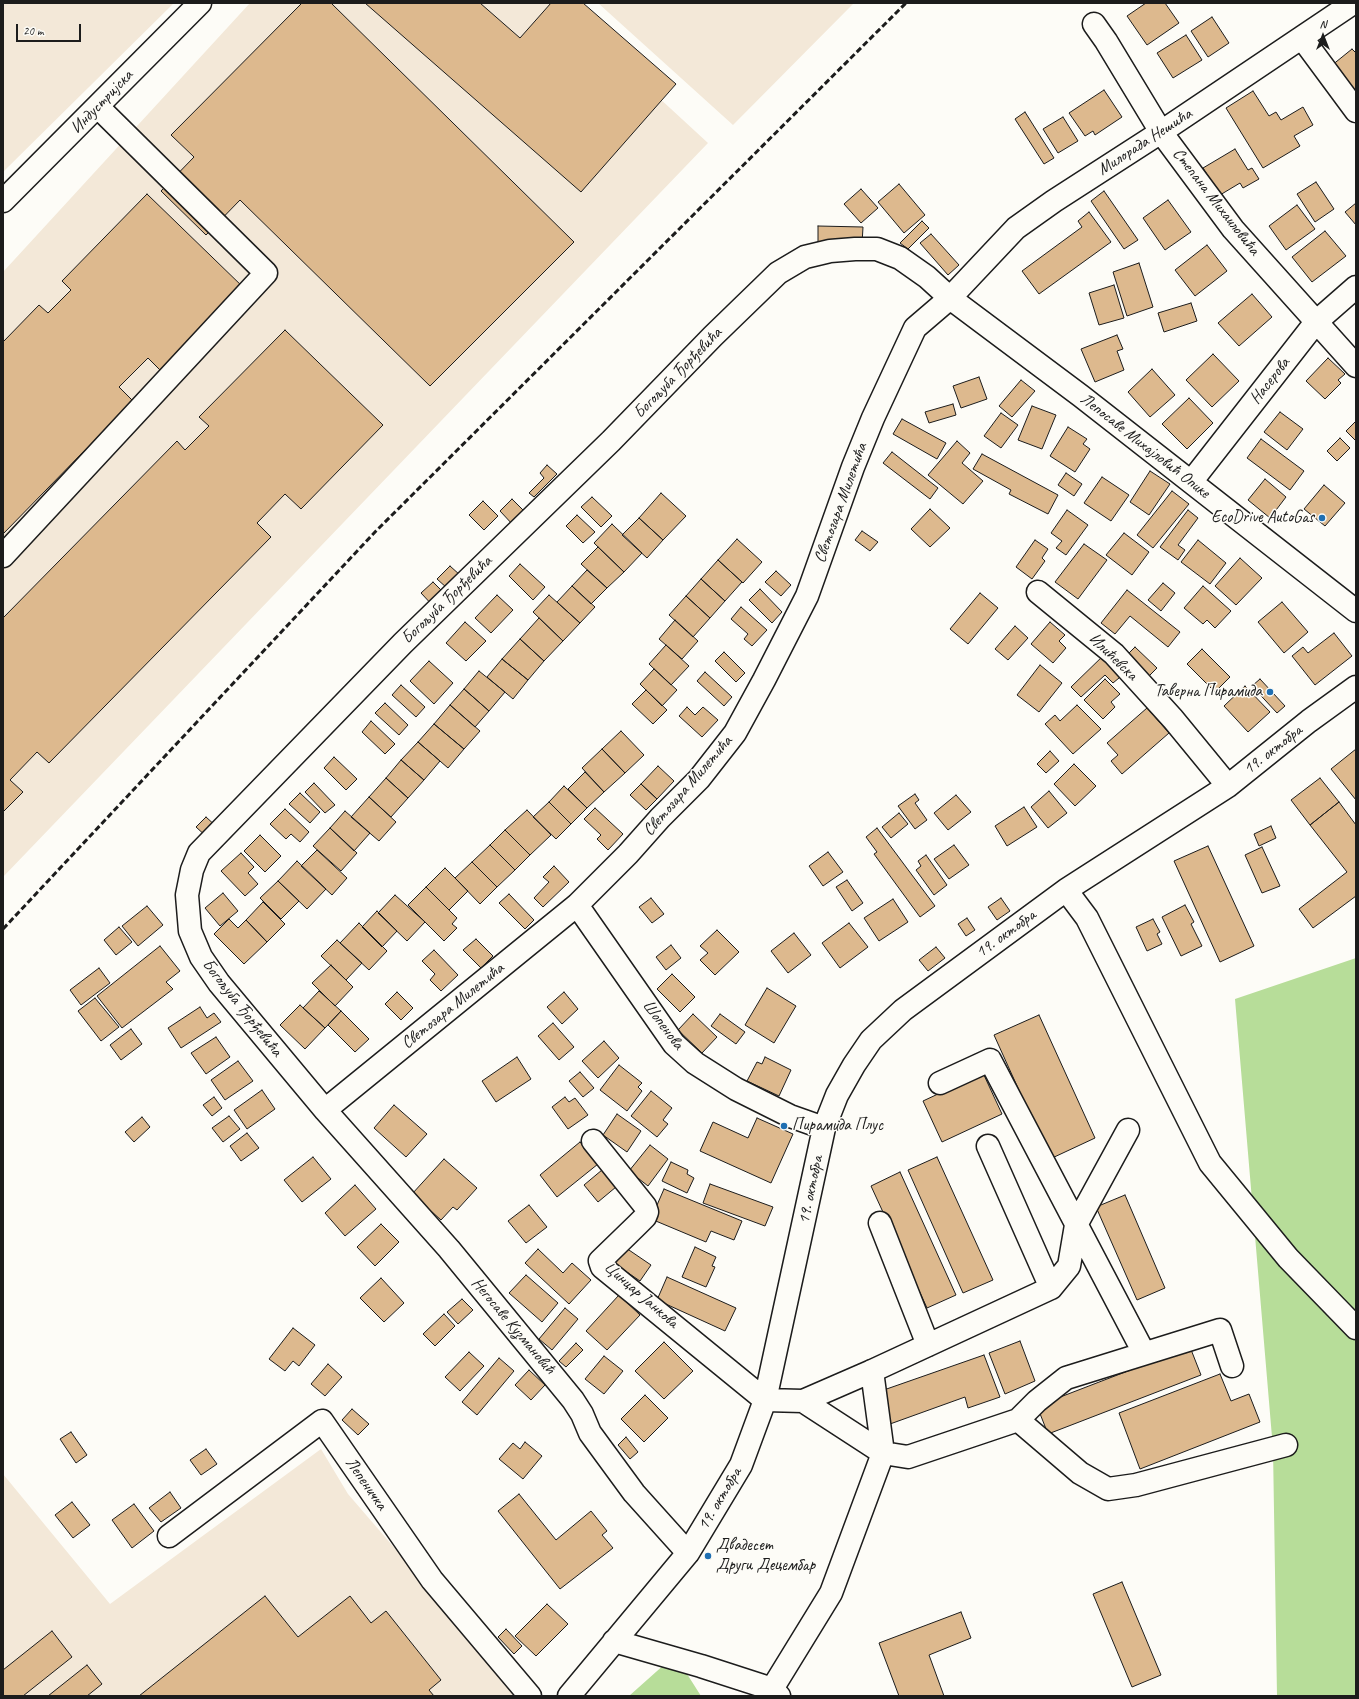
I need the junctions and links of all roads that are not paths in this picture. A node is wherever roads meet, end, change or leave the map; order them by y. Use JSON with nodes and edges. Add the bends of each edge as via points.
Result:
{"nodes":[{"id":1,"x":200,"y":3,"type":"edge"},
{"id":2,"x":1353,"y":3,"type":"edge"},
{"id":3,"x":1094,"y":24,"type":"dead end"},
{"id":4,"x":1302,"y":38,"type":"junction"},
{"id":5,"x":98,"y":107,"type":"junction"},
{"id":6,"x":1356,"y":111,"type":"edge"},
{"id":7,"x":1161,"y":132,"type":"junction"},
{"id":8,"x":3,"y":201,"type":"edge"},
{"id":9,"x":1356,"y":287,"type":"edge"},
{"id":10,"x":950,"y":298,"type":"junction"},
{"id":11,"x":1316,"y":322,"type":"junction"},
{"id":12,"x":1356,"y":366,"type":"edge"},
{"id":13,"x":1191,"y":482,"type":"junction"},
{"id":14,"x":3,"y":556,"type":"edge"},
{"id":15,"x":1038,"y":592,"type":"dead end"},
{"id":16,"x":1356,"y":611,"type":"edge"},
{"id":17,"x":1356,"y":687,"type":"edge"},
{"id":18,"x":1228,"y":786,"type":"junction"},
{"id":19,"x":1066,"y":890,"type":"junction"},
{"id":20,"x":577,"y":905,"type":"junction"},
{"id":21,"x":940,"y":1082,"type":"dead end"},
{"id":22,"x":325,"y":1110,"type":"junction"},
{"id":23,"x":824,"y":1128,"type":"junction"},
{"id":24,"x":1128,"y":1130,"type":"dead end"},
{"id":25,"x":593,"y":1141,"type":"dead end"},
{"id":26,"x":988,"y":1146,"type":"dead end"},
{"id":27,"x":880,"y":1223,"type":"dead end"},
{"id":28,"x":1076,"y":1225,"type":"junction"},
{"id":29,"x":1051,"y":1288,"type":"junction"},
{"id":30,"x":1356,"y":1328,"type":"edge"},
{"id":31,"x":928,"y":1345,"type":"junction"},
{"id":32,"x":1144,"y":1353,"type":"junction"},
{"id":33,"x":1232,"y":1366,"type":"dead end"},
{"id":34,"x":872,"y":1371,"type":"junction"},
{"id":35,"x":765,"y":1400,"type":"junction"},
{"id":36,"x":803,"y":1401,"type":"junction"},
{"id":37,"x":1018,"y":1420,"type":"junction"},
{"id":38,"x":1286,"y":1445,"type":"dead end"},
{"id":39,"x":883,"y":1453,"type":"junction"},
{"id":40,"x":169,"y":1536,"type":"dead end"},
{"id":41,"x":688,"y":1553,"type":"junction"},
{"id":42,"x":614,"y":1641,"type":"junction"},
{"id":43,"x":776,"y":1693,"type":"edge"},
{"id":44,"x":530,"y":1696,"type":"edge"},
{"id":45,"x":569,"y":1696,"type":"edge"}],
"edges":[{"from":1,"to":5,"type":"street","name":"Индустријска","via":[[156,45]]},
{"from":2,"to":4,"type":"street","name":"Милорада Нешића"},
{"from":3,"to":7,"type":"street","name":"Степана Михаиловића"},
{"from":4,"to":6,"type":"street"},
{"from":4,"to":7,"type":"street","name":"Милорада Нешића"},
{"from":5,"to":8,"type":"street","name":"Индустријска"},
{"from":5,"to":14,"type":"street","via":[[266,273]]},
{"from":7,"to":10,"type":"street","name":"Милорада Нешића","via":[[1016,228]]},
{"from":7,"to":11,"type":"street","name":"Степана Михаиловића","via":[[1233,229]]},
{"from":9,"to":11,"type":"street","name":"Насерова"},
{"from":10,"to":13,"type":"street","name":"Лепосаве Михајловић Опике"},
{"from":10,"to":20,"type":"street","name":"Светозара Милетића","via":[[915,328],[852,468],[807,596],[735,733],[699,779]]},
{"from":10,"to":22,"type":"street","name":"Богољуба Ђорђевића","via":[[928,277],[900,258],[877,249],[830,251],[804,257],[778,274],[403,643],[199,853],[192,870],[187,895],[190,931],[201,957],[219,983]]},
{"from":11,"to":12,"type":"street","name":"Степана Михаиловића"},
{"from":11,"to":13,"type":"street","name":"Насерова"},
{"from":13,"to":16,"type":"street","name":"Лепосаве Михајловић Опике"},
{"from":15,"to":18,"type":"street","name":"Илићевска","via":[[1114,654],[1173,719]]},
{"from":17,"to":18,"type":"street","name":"19. октобра"},
{"from":18,"to":19,"type":"street","name":"19. октобра"},
{"from":19,"to":23,"type":"street","name":"19. октобра","via":[[903,1010],[871,1040],[837,1095]]},
{"from":19,"to":30,"type":"street","via":[[1087,918],[1210,1163],[1288,1258]]},
{"from":20,"to":22,"type":"street","name":"Светозара Милетића"},
{"from":20,"to":23,"type":"street","name":"Шопенова","via":[[674,1044],[736,1089],[790,1116]]},
{"from":21,"to":28,"type":"street","via":[[990,1060]]},
{"from":22,"to":41,"type":"street","name":"Негосаве Кузмановић","via":[[449,1249],[558,1382],[576,1404],[590,1433],[634,1493]]},
{"from":23,"to":35,"type":"street","name":"19. октобра"},
{"from":24,"to":28,"type":"street"},
{"from":25,"to":35,"type":"street","name":"Цинцар Јанкова","via":[[645,1206],[647,1212],[645,1217],[600,1261],[602,1267]]},
{"from":26,"to":29,"type":"street"},
{"from":27,"to":31,"type":"street"},
{"from":28,"to":29,"type":"street","via":[[1068,1266]]},
{"from":28,"to":32,"type":"street"},
{"from":29,"to":31,"type":"street"},
{"from":31,"to":34,"type":"street"},
{"from":32,"to":33,"type":"street","via":[[1220,1330]]},
{"from":32,"to":37,"type":"street","via":[[1066,1378]]},
{"from":34,"to":36,"type":"street"},
{"from":34,"to":39,"type":"street"},
{"from":35,"to":36,"type":"street"},
{"from":35,"to":41,"type":"street","name":"19. октобра","via":[[741,1465]]},
{"from":36,"to":39,"type":"street"},
{"from":37,"to":38,"type":"street","via":[[1080,1473],[1108,1489],[1136,1485]]},
{"from":37,"to":39,"type":"street","via":[[908,1457]]},
{"from":39,"to":43,"type":"street","via":[[831,1593]]},
{"from":40,"to":44,"type":"street","name":"Лепеничка","via":[[322,1421],[432,1580]]},
{"from":41,"to":42,"type":"street","name":"19. октобра"},
{"from":42,"to":43,"type":"street","via":[[701,1666]]},
{"from":42,"to":45,"type":"street","name":"19. октобра"}]}
